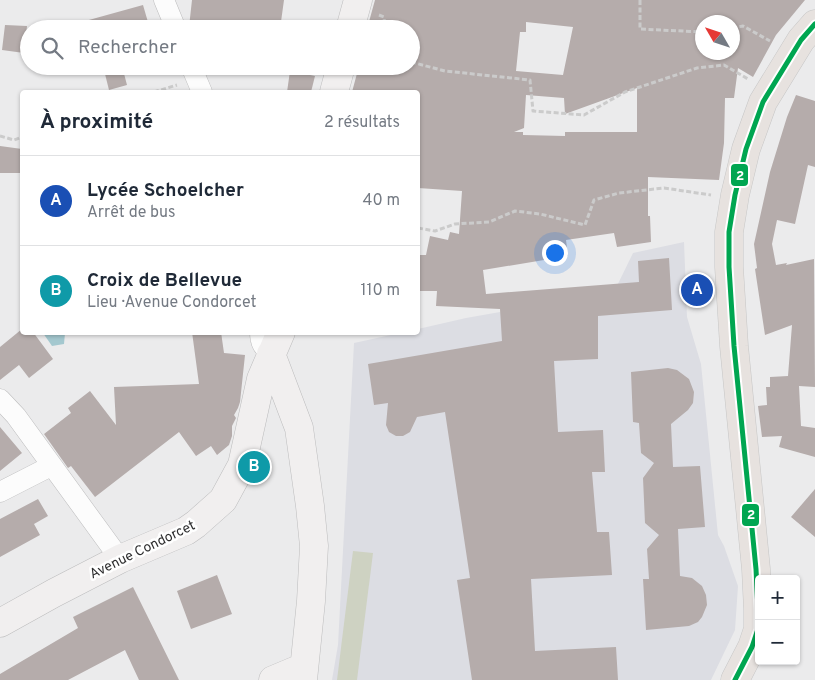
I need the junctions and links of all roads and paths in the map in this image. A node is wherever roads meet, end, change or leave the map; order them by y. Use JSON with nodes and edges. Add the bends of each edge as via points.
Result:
{"nodes":[{"id":1,"x":164,"y":0,"type":"edge"},
{"id":2,"x":358,"y":0,"type":"edge"},
{"id":3,"x":640,"y":0,"type":"edge"},
{"id":4,"x":172,"y":20,"type":"edge"},
{"id":5,"x":352,"y":20,"type":"edge"},
{"id":6,"x":815,"y":24,"type":"edge"},
{"id":7,"x":740,"y":27,"type":"edge"},
{"id":8,"x":695,"y":32,"type":"edge"},
{"id":9,"x":776,"y":44,"type":"dead end"},
{"id":10,"x":420,"y":64,"type":"edge"},
{"id":11,"x":195,"y":75,"type":"edge"},
{"id":12,"x":338,"y":75,"type":"edge"},
{"id":13,"x":755,"y":83,"type":"dead end"},
{"id":14,"x":201,"y":90,"type":"edge"},
{"id":15,"x":334,"y":90,"type":"edge"},
{"id":16,"x":0,"y":136,"type":"edge"},
{"id":17,"x":20,"y":138,"type":"edge"},
{"id":18,"x":719,"y":196,"type":"dead end"},
{"id":19,"x":420,"y":228,"type":"edge"},
{"id":20,"x":271,"y":340,"type":"edge"},
{"id":21,"x":0,"y":399,"type":"edge"},
{"id":22,"x":51,"y":466,"type":"junction"},
{"id":23,"x":0,"y":492,"type":"edge"},
{"id":24,"x":120,"y":559,"type":"junction"},
{"id":25,"x":0,"y":623,"type":"edge"},
{"id":26,"x":303,"y":673,"type":"edge"},
{"id":27,"x":273,"y":680,"type":"edge"},
{"id":28,"x":736,"y":680,"type":"edge"}],
"edges":[{"from":1,"to":4,"type":"street"},
{"from":2,"to":5,"type":"main road"},
{"from":3,"to":8,"type":"path","via":[[640,29]]},
{"from":6,"to":28,"type":"main road","via":[[801,40],[763,102],[746,148],[730,232],[734,346],[758,610],[758,629]]},
{"from":7,"to":9,"type":"path"},
{"from":10,"to":13,"type":"path","via":[[446,71],[530,80],[533,111],[584,115],[626,92],[697,68],[724,65]]},
{"from":11,"to":14,"type":"street"},
{"from":12,"to":15,"type":"main road"},
{"from":16,"to":17,"type":"path","via":[[14,140]]},
{"from":18,"to":19,"type":"path","via":[[664,188],[619,193],[594,200],[585,225],[515,211],[489,222],[455,224],[435,231]]},
{"from":20,"to":24,"type":"main road","name":"Avenue Condorcet","via":[[242,465],[224,500],[186,531]]},
{"from":20,"to":26,"type":"main road","via":[[299,428],[311,514],[314,546]]},
{"from":21,"to":22,"type":"street"},
{"from":22,"to":23,"type":"street"},
{"from":22,"to":24,"type":"street"},
{"from":24,"to":25,"type":"main road","name":"Avenue Condorcet"},
{"from":26,"to":27,"type":"main road"}]}
